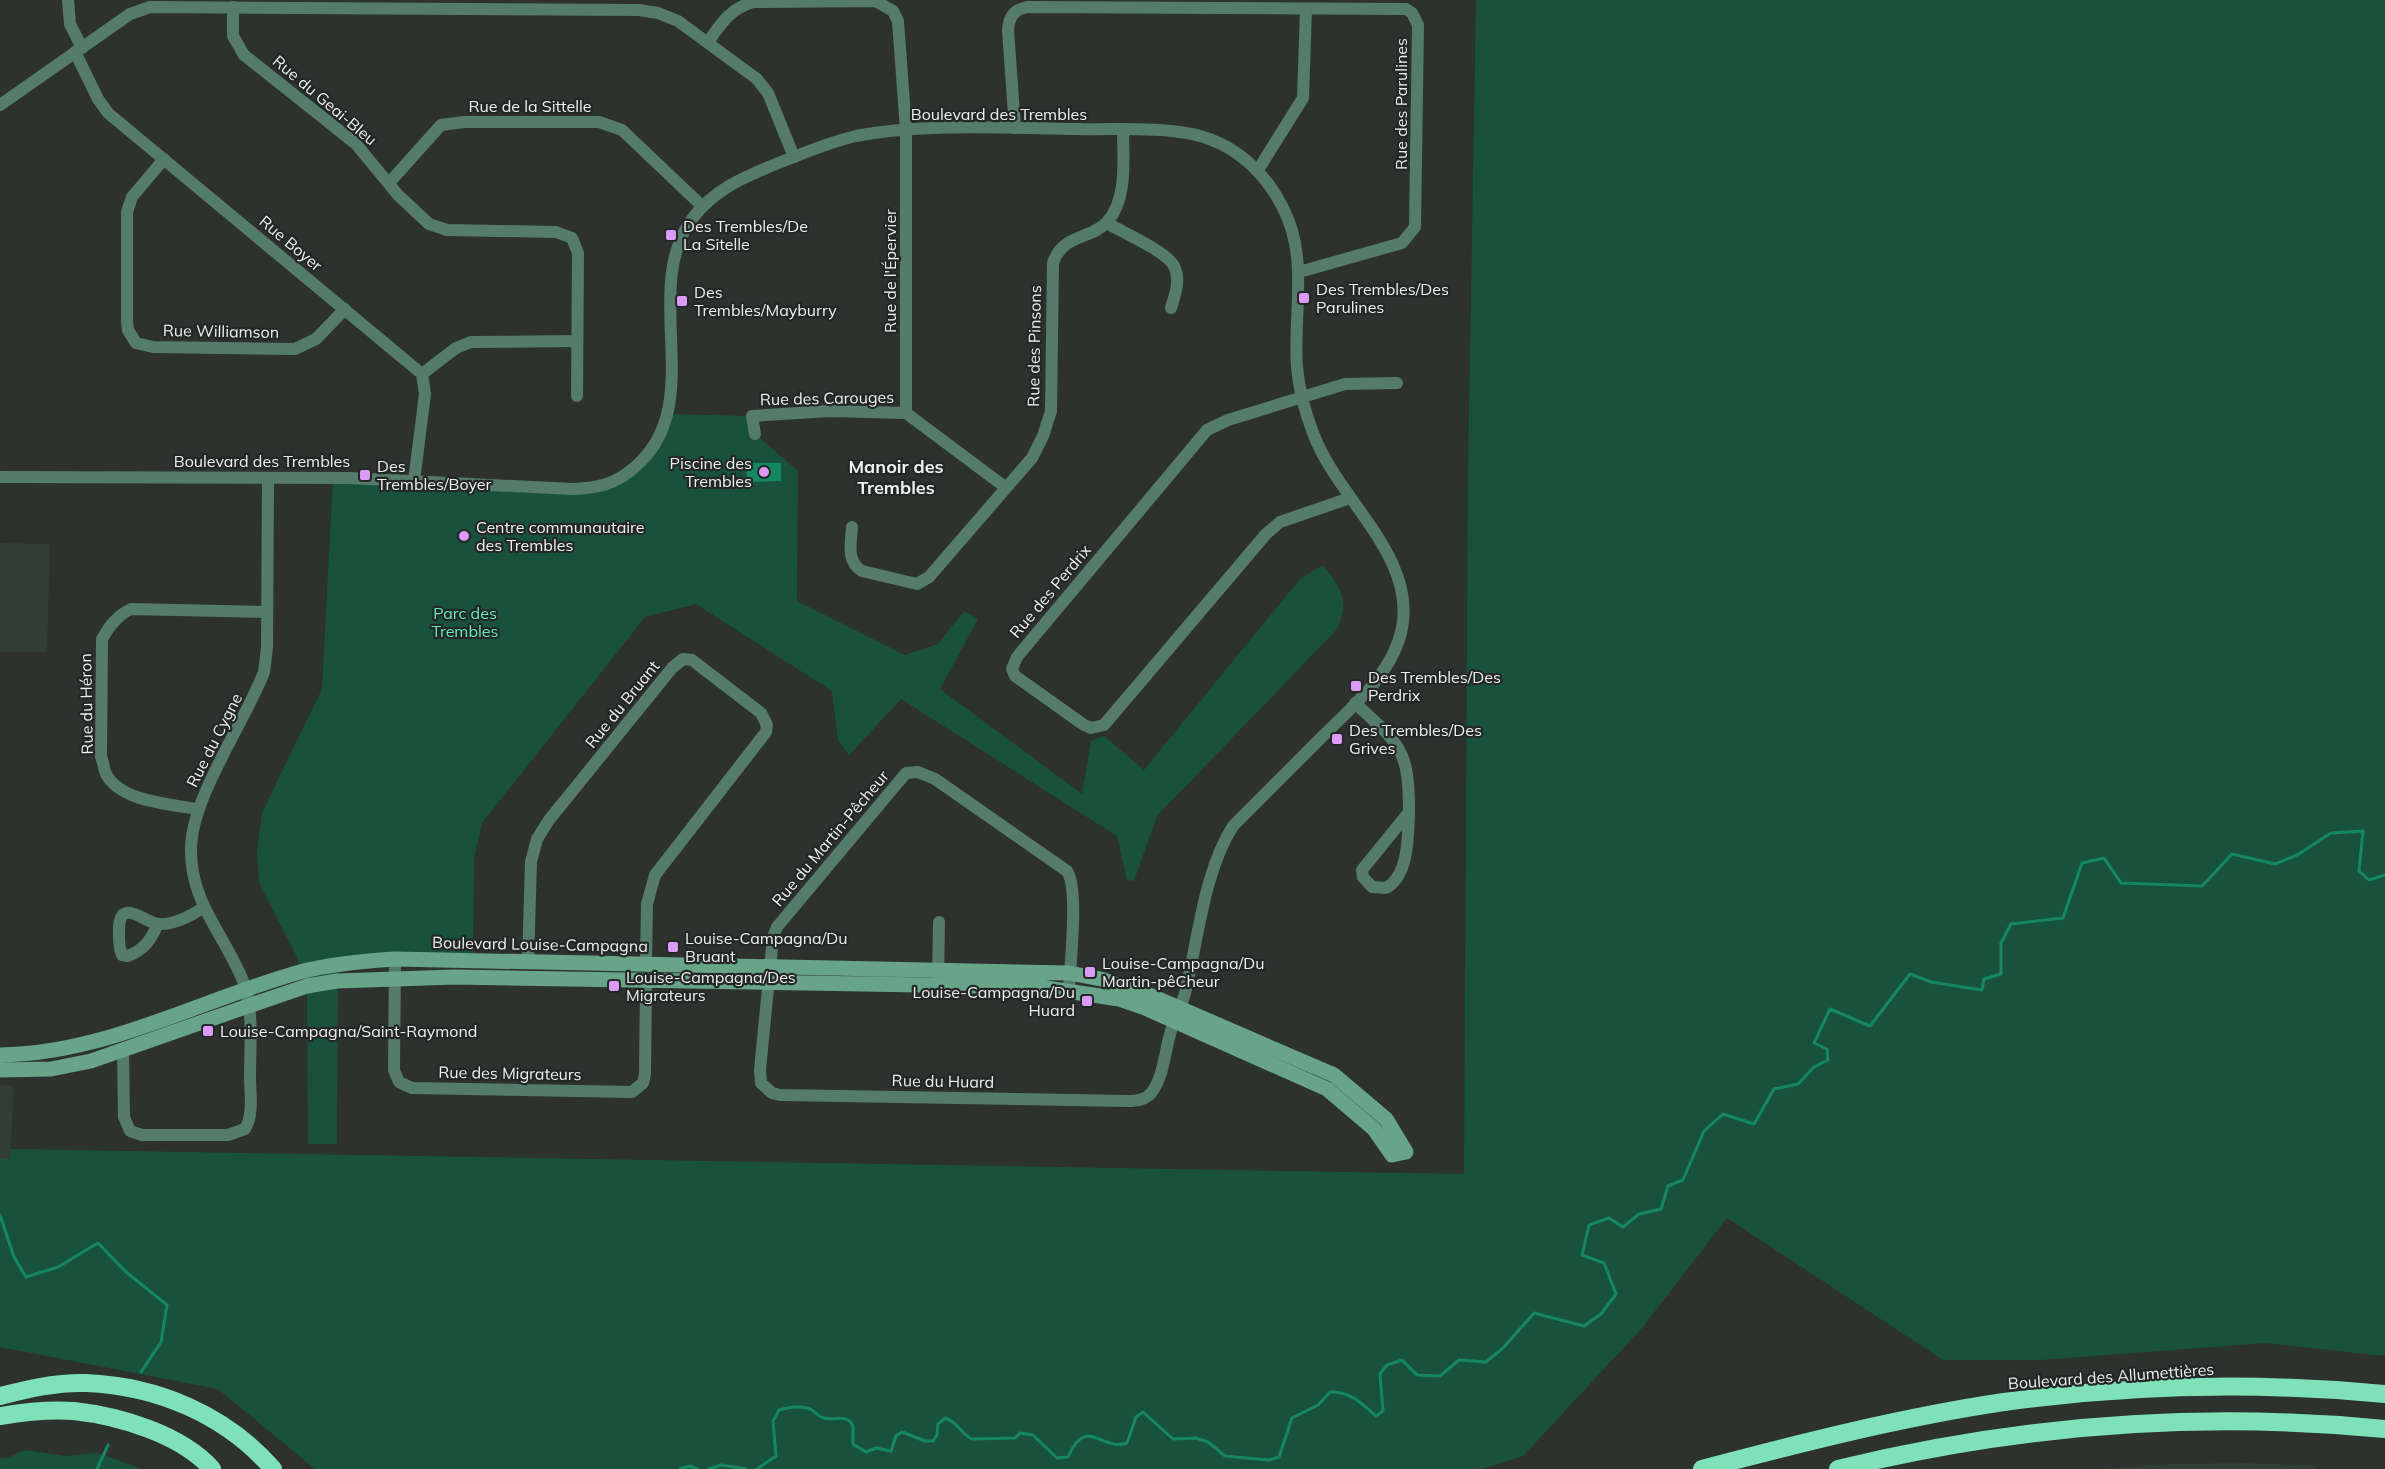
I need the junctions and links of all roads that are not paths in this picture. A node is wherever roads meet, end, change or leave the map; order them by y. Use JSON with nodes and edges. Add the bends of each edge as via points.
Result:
{"nodes":[{"id":1,"x":68,"y":0,"type":"edge"},
{"id":2,"x":232,"y":7,"type":"junction"},
{"id":3,"x":1306,"y":9,"type":"junction"},
{"id":4,"x":708,"y":42,"type":"junction"},
{"id":5,"x":79,"y":50,"type":"junction"},
{"id":6,"x":0,"y":105,"type":"edge"},
{"id":7,"x":1015,"y":128,"type":"junction"},
{"id":8,"x":906,"y":130,"type":"junction"},
{"id":9,"x":1123,"y":130,"type":"junction"},
{"id":10,"x":794,"y":157,"type":"junction"},
{"id":11,"x":164,"y":159,"type":"junction"},
{"id":12,"x":1258,"y":170,"type":"junction"},
{"id":13,"x":389,"y":183,"type":"junction"},
{"id":14,"x":702,"y":207,"type":"junction"},
{"id":15,"x":1107,"y":223,"type":"junction"},
{"id":16,"x":1299,"y":272,"type":"junction"},
{"id":17,"x":1171,"y":308,"type":"dead end"},
{"id":18,"x":345,"y":309,"type":"junction"},
{"id":19,"x":577,"y":341,"type":"junction"},
{"id":20,"x":422,"y":374,"type":"junction"},
{"id":21,"x":1397,"y":383,"type":"dead end"},
{"id":22,"x":577,"y":396,"type":"dead end"},
{"id":23,"x":1302,"y":398,"type":"junction"},
{"id":24,"x":906,"y":412,"type":"junction"},
{"id":25,"x":755,"y":434,"type":"dead end"},
{"id":26,"x":0,"y":477,"type":"edge"},
{"id":27,"x":268,"y":478,"type":"junction"},
{"id":28,"x":414,"y":481,"type":"junction"},
{"id":29,"x":1005,"y":487,"type":"junction"},
{"id":30,"x":1350,"y":498,"type":"junction"},
{"id":31,"x":852,"y":527,"type":"dead end"},
{"id":32,"x":267,"y":612,"type":"junction"},
{"id":33,"x":1355,"y":703,"type":"junction"},
{"id":34,"x":197,"y":809,"type":"junction"},
{"id":35,"x":1409,"y":812,"type":"junction"},
{"id":36,"x":203,"y":908,"type":"junction"},
{"id":37,"x":939,"y":922,"type":"dead end"},
{"id":38,"x":158,"y":924,"type":"dead end"},
{"id":39,"x":395,"y":959,"type":"junction"},
{"id":40,"x":528,"y":962,"type":"junction"},
{"id":41,"x":646,"y":964,"type":"junction"},
{"id":42,"x":939,"y":970,"type":"junction"},
{"id":43,"x":1070,"y":973,"type":"junction"},
{"id":44,"x":770,"y":975,"type":"junction"},
{"id":45,"x":395,"y":978,"type":"junction"},
{"id":46,"x":527,"y":978,"type":"junction"},
{"id":47,"x":646,"y":982,"type":"junction"},
{"id":48,"x":938,"y":986,"type":"junction"},
{"id":49,"x":245,"y":989,"type":"junction"},
{"id":50,"x":1069,"y":990,"type":"junction"},
{"id":51,"x":248,"y":1006,"type":"junction"},
{"id":52,"x":1177,"y":1014,"type":"junction"},
{"id":53,"x":123,"y":1050,"type":"junction"},
{"id":54,"x":0,"y":1055,"type":"edge"},
{"id":55,"x":0,"y":1070,"type":"edge"},
{"id":56,"x":2385,"y":1394,"type":"edge"},
{"id":57,"x":0,"y":1396,"type":"edge"},
{"id":58,"x":0,"y":1416,"type":"edge"},
{"id":59,"x":2385,"y":1429,"type":"edge"},
{"id":60,"x":212,"y":1469,"type":"edge"},
{"id":61,"x":273,"y":1469,"type":"edge"},
{"id":62,"x":1702,"y":1469,"type":"edge"},
{"id":63,"x":1838,"y":1469,"type":"edge"}],
"edges":[{"from":1,"to":5,"type":"street","name":"Rue Boyer","via":[[70,24]]},
{"from":2,"to":4,"type":"street","via":[[639,10],[668,16]]},
{"from":2,"to":5,"type":"street","via":[[140,9]]},
{"from":2,"to":13,"type":"street","name":"Rue du Geai-Bleu","via":[[233,36],[244,55],[356,144]]},
{"from":3,"to":7,"type":"street","name":"Rue des Parulines","via":[[1018,9],[1008,30]]},
{"from":3,"to":12,"type":"street","via":[[1303,98]]},
{"from":3,"to":16,"type":"street","name":"Rue des Parulines","via":[[1400,8],[1416,19],[1416,220],[1412,233],[1402,243]]},
{"from":4,"to":8,"type":"street","name":"Rue de l'Épervier","via":[[728,14],[753,2],[885,4],[898,21]]},
{"from":4,"to":10,"type":"street","via":[[764,86]]},
{"from":5,"to":6,"type":"street"},
{"from":5,"to":11,"type":"street","name":"Rue Boyer","via":[[102,107]]},
{"from":7,"to":8,"type":"street","name":"Boulevard des Trembles"},
{"from":7,"to":9,"type":"street","name":"Boulevard des Trembles"},
{"from":8,"to":10,"type":"street","name":"Boulevard des Trembles","via":[[853,137]]},
{"from":8,"to":24,"type":"street","name":"Rue de l'Épervier"},
{"from":9,"to":12,"type":"street","name":"Boulevard des Trembles","via":[[1200,135],[1227,147]]},
{"from":9,"to":15,"type":"street","via":[[1122,185]]},
{"from":10,"to":14,"type":"street","name":"Boulevard des Trembles","via":[[734,182]]},
{"from":11,"to":18,"type":"street","name":"Rue Boyer"},
{"from":11,"to":18,"type":"street","name":"Rue Williamson","via":[[132,196],[127,212],[127,322],[136,343],[153,347],[295,349],[316,339]]},
{"from":12,"to":16,"type":"street","name":"Boulevard des Trembles","via":[[1291,227]]},
{"from":13,"to":14,"type":"street","name":"Rue de la Sittelle","via":[[441,125],[599,122],[622,130]]},
{"from":13,"to":19,"type":"street","name":"Rue du Geai-Bleu","via":[[438,229],[556,232],[572,238],[578,253]]},
{"from":14,"to":28,"type":"street","name":"Boulevard des Trembles","via":[[685,230],[674,261],[670,400],[663,428],[644,459],[613,483],[589,489]]},
{"from":15,"to":17,"type":"street","via":[[1174,266],[1178,282]]},
{"from":15,"to":29,"type":"street","name":"Rue des Pinsons","via":[[1069,242],[1056,255],[1052,271],[1051,411],[1036,451]]},
{"from":16,"to":23,"type":"street","name":"Boulevard des Trembles","via":[[1296,347]]},
{"from":18,"to":20,"type":"street","name":"Rue Boyer"},
{"from":19,"to":20,"type":"street","via":[[471,342],[456,348]]},
{"from":19,"to":22,"type":"street","name":"Rue du Geai-Bleu"},
{"from":20,"to":28,"type":"street","via":[[425,394]]},
{"from":21,"to":23,"type":"street","via":[[1345,384]]},
{"from":23,"to":30,"type":"street","name":"Boulevard des Trembles","via":[[1322,455]]},
{"from":23,"to":30,"type":"street","name":"Rue des Perdrix","via":[[1228,420],[1208,430],[1017,657],[1012,669],[1015,676],[1084,725],[1104,725],[1266,534],[1280,522]]},
{"from":24,"to":25,"type":"street","name":"Rue des Carouges","via":[[752,416]]},
{"from":24,"to":29,"type":"street","name":"Rue des Carouges"},
{"from":26,"to":27,"type":"street","name":"Boulevard des Trembles"},
{"from":27,"to":28,"type":"street","name":"Boulevard des Trembles"},
{"from":27,"to":32,"type":"street","name":"Rue du Cygne"},
{"from":29,"to":31,"type":"street","name":"Rue des Pinsons","via":[[929,577],[917,584],[855,567],[850,556]]},
{"from":30,"to":33,"type":"street","name":"Boulevard des Trembles","via":[[1394,562],[1402,585],[1404,609],[1401,634],[1391,660]]},
{"from":32,"to":34,"type":"street","name":"Rue du Cygne","via":[[264,672]]},
{"from":32,"to":34,"type":"street","name":"Rue du Héron","via":[[131,609],[115,620],[102,639],[101,756],[106,774],[130,795]]},
{"from":33,"to":35,"type":"street","via":[[1400,747],[1408,768]]},
{"from":33,"to":52,"type":"street","name":"Boulevard des Trembles","via":[[1233,826],[1224,840],[1214,866],[1185,996]]},
{"from":34,"to":36,"type":"street","name":"Rue du Cygne","via":[[190,849]]},
{"from":35,"to":35,"type":"street","via":[[1365,862],[1363,878],[1372,887],[1386,888],[1397,880]]},
{"from":36,"to":38,"type":"street","via":[[191,916]]},
{"from":36,"to":49,"type":"street","name":"Rue du Cygne"},
{"from":37,"to":42,"type":"street"},
{"from":39,"to":40,"type":"street","name":"Boulevard Louise-Campagna"},
{"from":39,"to":45,"type":"street","name":"Rue des Migrateurs"},
{"from":39,"to":49,"type":"street","name":"Boulevard Louise-Campagna","via":[[303,971]]},
{"from":40,"to":41,"type":"street","name":"Boulevard Louise-Campagna"},
{"from":40,"to":41,"type":"street","name":"Rue du Bruant","via":[[531,862],[542,829],[672,668],[683,659],[692,660],[761,713],[766,732],[655,876],[647,904]]},
{"from":40,"to":46,"type":"street"},
{"from":41,"to":44,"type":"street","name":"Boulevard Louise-Campagna"},
{"from":41,"to":47,"type":"street"},
{"from":42,"to":43,"type":"street","name":"Boulevard Louise-Campagna"},
{"from":42,"to":44,"type":"street","name":"Boulevard Louise-Campagna"},
{"from":42,"to":48,"type":"street"},
{"from":43,"to":44,"type":"street","name":"Rue du Martin-Pêcheur","via":[[1073,893],[1067,871],[935,779],[913,771],[900,779],[777,927]]},
{"from":43,"to":50,"type":"street","name":"Rue du Martin-Pêcheur"},
{"from":43,"to":52,"type":"street","name":"Boulevard Louise-Campagna","via":[[1127,986]]},
{"from":44,"to":47,"type":"street","name":"Boulevard Louise-Campagna"},
{"from":44,"to":48,"type":"street","name":"Boulevard Louise-Campagna"},
{"from":44,"to":52,"type":"street","name":"Rue du Huard","via":[[760,1077],[765,1089],[780,1095],[1137,1101],[1154,1089]]},
{"from":45,"to":46,"type":"street","name":"Boulevard Louise-Campagna"},
{"from":45,"to":47,"type":"street","name":"Rue des Migrateurs","via":[[394,1071],[404,1086],[625,1092],[638,1089],[645,1074]]},
{"from":45,"to":51,"type":"street","name":"Boulevard Louise-Campagna","via":[[337,981]]},
{"from":46,"to":47,"type":"street","name":"Boulevard Louise-Campagna"},
{"from":48,"to":50,"type":"street","name":"Boulevard Louise-Campagna"},
{"from":49,"to":51,"type":"street","name":"Rue du Cygne"},
{"from":49,"to":54,"type":"street","name":"Boulevard Louise-Campagna","via":[[87,1045],[37,1054]]},
{"from":50,"to":52,"type":"street","name":"Boulevard Louise-Campagna"},
{"from":51,"to":53,"type":"street","name":"Boulevard Louise-Campagna"},
{"from":51,"to":53,"type":"street","name":"Rue du Cygne","via":[[250,1114],[245,1129],[237,1133],[142,1135],[130,1131],[124,1117]]},
{"from":52,"to":52,"type":"street","name":"Boulevard Louise-Campagna","via":[[1327,1089],[1374,1129],[1392,1155],[1406,1152],[1386,1119],[1334,1075]]},
{"from":53,"to":55,"type":"street","name":"Boulevard Louise-Campagna","via":[[64,1067]]},
{"from":56,"to":62,"type":"highway","name":"Boulevard des Allumettières","via":[[2229,1387],[2060,1395],[1932,1414]]},
{"from":57,"to":61,"type":"highway","via":[[42,1386],[85,1383],[131,1388],[172,1399],[214,1418],[255,1448]]},
{"from":58,"to":60,"type":"highway","via":[[57,1411],[110,1418],[173,1441]]},
{"from":59,"to":63,"type":"highway","via":[[2292,1421],[2141,1422],[1943,1446]]}]}
